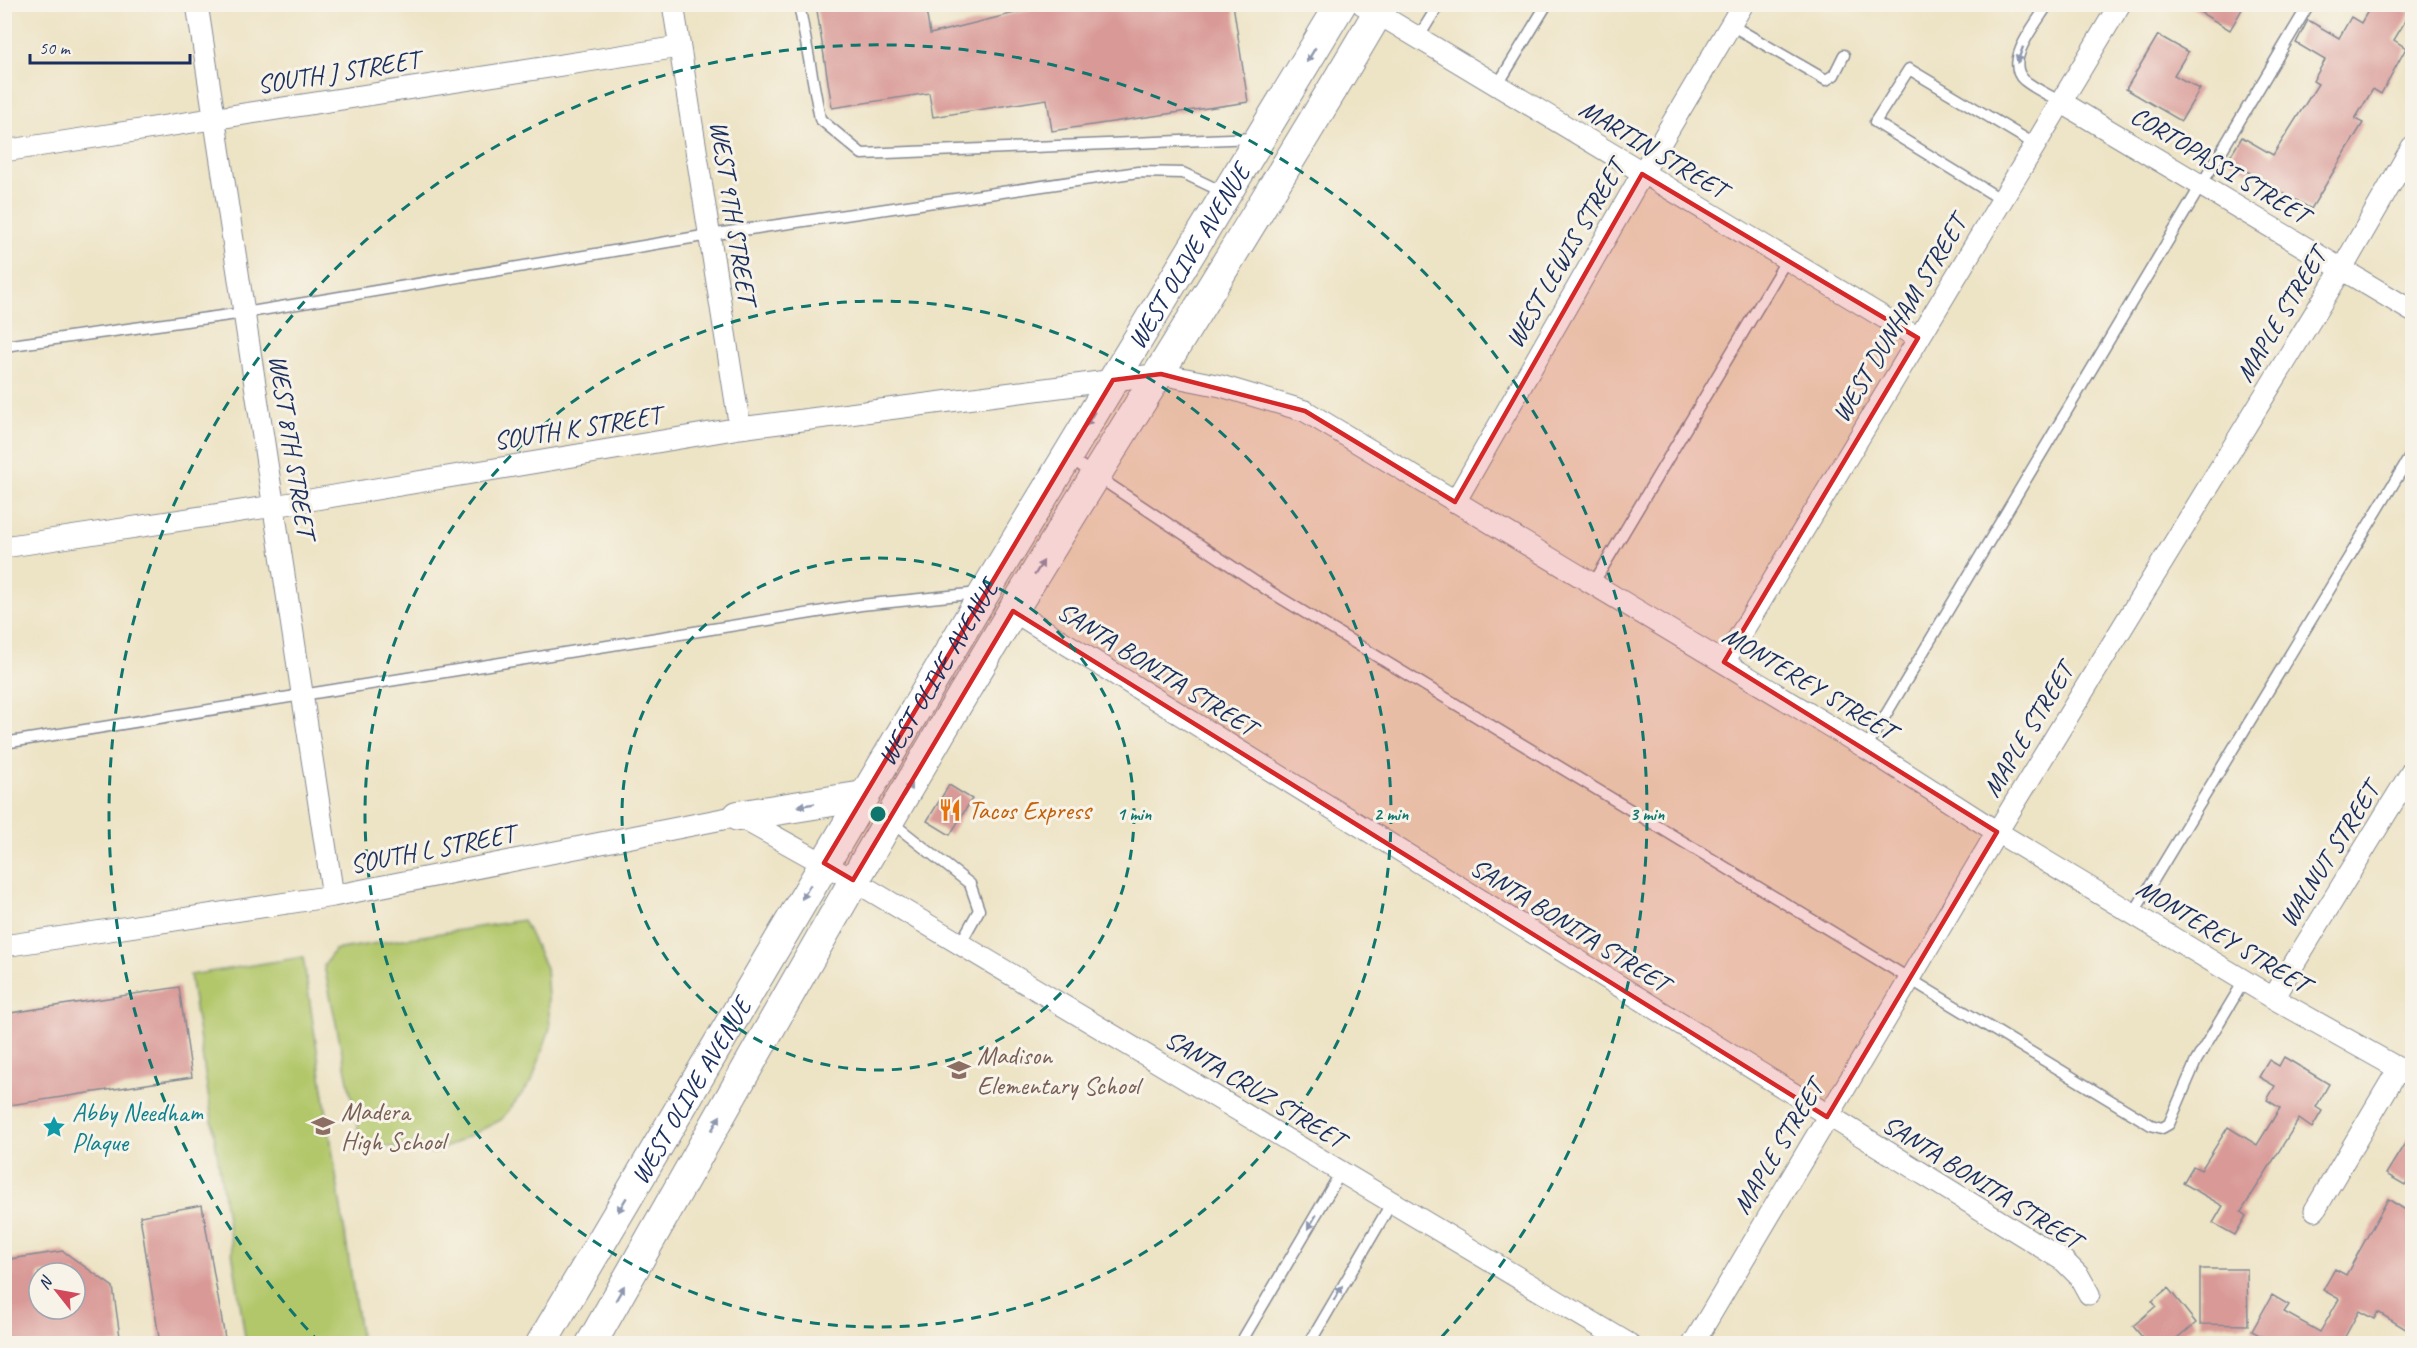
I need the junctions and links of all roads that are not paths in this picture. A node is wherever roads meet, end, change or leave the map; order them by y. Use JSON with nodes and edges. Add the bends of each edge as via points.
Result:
{"nodes":[{"id":1,"x":197,"y":4,"type":"edge"},
{"id":2,"x":673,"y":4,"type":"edge"},
{"id":3,"x":799,"y":4,"type":"edge"},
{"id":4,"x":1341,"y":4,"type":"edge"},
{"id":5,"x":1439,"y":4,"type":"edge"},
{"id":6,"x":1547,"y":4,"type":"edge"},
{"id":7,"x":1743,"y":4,"type":"edge"},
{"id":8,"x":2048,"y":4,"type":"edge"},
{"id":9,"x":2120,"y":4,"type":"edge"},
{"id":10,"x":2309,"y":4,"type":"edge"},
{"id":11,"x":1374,"y":8,"type":"edge"},
{"id":12,"x":1731,"y":25,"type":"junction"},
{"id":13,"x":1418,"y":38,"type":"junction"},
{"id":14,"x":679,"y":47,"type":"junction"},
{"id":15,"x":1844,"y":55,"type":"dead end"},
{"id":16,"x":1497,"y":86,"type":"junction"},
{"id":17,"x":2061,"y":102,"type":"junction"},
{"id":18,"x":215,"y":118,"type":"junction"},
{"id":19,"x":1261,"y":138,"type":"junction"},
{"id":20,"x":2036,"y":145,"type":"junction"},
{"id":21,"x":2412,"y":147,"type":"edge"},
{"id":22,"x":4,"y":151,"type":"edge"},
{"id":23,"x":1642,"y":174,"type":"junction"},
{"id":24,"x":2200,"y":185,"type":"junction"},
{"id":25,"x":1227,"y":194,"type":"junction"},
{"id":26,"x":2002,"y":200,"type":"junction"},
{"id":27,"x":709,"y":235,"type":"junction"},
{"id":28,"x":1787,"y":260,"type":"junction"},
{"id":29,"x":2342,"y":269,"type":"junction"},
{"id":30,"x":2412,"y":311,"type":"edge"},
{"id":31,"x":244,"y":313,"type":"junction"},
{"id":32,"x":1918,"y":338,"type":"junction"},
{"id":33,"x":4,"y":346,"type":"edge"},
{"id":34,"x":1161,"y":374,"type":"junction"},
{"id":35,"x":1113,"y":380,"type":"junction"},
{"id":36,"x":740,"y":429,"type":"junction"},
{"id":37,"x":2412,"y":453,"type":"edge"},
{"id":38,"x":1068,"y":457,"type":"junction"},
{"id":39,"x":1096,"y":476,"type":"junction"},
{"id":40,"x":1455,"y":502,"type":"junction"},
{"id":41,"x":274,"y":506,"type":"junction"},
{"id":42,"x":4,"y":547,"type":"edge"},
{"id":43,"x":1593,"y":584,"type":"junction"},
{"id":44,"x":985,"y":592,"type":"junction"},
{"id":45,"x":1013,"y":611,"type":"junction"},
{"id":46,"x":1724,"y":662,"type":"junction"},
{"id":47,"x":303,"y":697,"type":"junction"},
{"id":48,"x":4,"y":743,"type":"edge"},
{"id":49,"x":1866,"y":748,"type":"junction"},
{"id":50,"x":2412,"y":771,"type":"edge"},
{"id":51,"x":864,"y":796,"type":"junction"},
{"id":52,"x":738,"y":816,"type":"junction"},
{"id":53,"x":889,"y":820,"type":"junction"},
{"id":54,"x":1997,"y":832,"type":"junction"},
{"id":55,"x":824,"y":863,"type":"junction"},
{"id":56,"x":854,"y":880,"type":"junction"},
{"id":57,"x":333,"y":896,"type":"junction"},
{"id":58,"x":2133,"y":914,"type":"junction"},
{"id":59,"x":960,"y":944,"type":"junction"},
{"id":60,"x":4,"y":945,"type":"edge"},
{"id":61,"x":1909,"y":980,"type":"junction"},
{"id":62,"x":2244,"y":981,"type":"junction"},
{"id":63,"x":2273,"y":998,"type":"junction"},
{"id":64,"x":2406,"y":1072,"type":"edge"},
{"id":65,"x":1827,"y":1117,"type":"junction"},
{"id":66,"x":1341,"y":1172,"type":"junction"},
{"id":67,"x":1392,"y":1202,"type":"junction"},
{"id":68,"x":2315,"y":1210,"type":"dead end"},
{"id":69,"x":2090,"y":1293,"type":"dead end"},
{"id":70,"x":541,"y":1344,"type":"edge"},
{"id":71,"x":591,"y":1344,"type":"edge"},
{"id":72,"x":1240,"y":1344,"type":"edge"},
{"id":73,"x":1309,"y":1344,"type":"edge"},
{"id":74,"x":1629,"y":1344,"type":"edge"},
{"id":75,"x":1693,"y":1344,"type":"edge"}],
"edges":[{"from":1,"to":18,"type":"street","name":"WEST 8TH STREET"},
{"from":2,"to":14,"type":"street","name":"WEST 9TH STREET"},
{"from":3,"to":19,"type":"lane","via":[[820,119],[862,154]]},
{"from":4,"to":19,"type":"main road","name":"WEST OLIVE AVENUE","one_way":true},
{"from":5,"to":13,"type":"lane"},
{"from":6,"to":16,"type":"lane"},
{"from":7,"to":12,"type":"street","name":"WEST LEWIS STREET"},
{"from":8,"to":17,"type":"lane","one_way":true,"via":[[2016,64],[2025,80]]},
{"from":9,"to":17,"type":"street","name":"WEST DUNHAM STREET"},
{"from":10,"to":24,"type":"lane"},
{"from":11,"to":13,"type":"street","name":"MARTIN STREET"},
{"from":11,"to":34,"type":"main road","name":"WEST OLIVE AVENUE"},
{"from":12,"to":15,"type":"lane","via":[[1826,81],[1834,75]]},
{"from":12,"to":23,"type":"street","name":"WEST LEWIS STREET"},
{"from":13,"to":16,"type":"street","name":"MARTIN STREET"},
{"from":14,"to":18,"type":"street","name":"SOUTH J STREET"},
{"from":14,"to":27,"type":"street","name":"WEST 9TH STREET"},
{"from":16,"to":23,"type":"street","name":"MARTIN STREET"},
{"from":17,"to":20,"type":"street","name":"WEST DUNHAM STREET"},
{"from":17,"to":24,"type":"street","name":"CORTOPASSI STREET"},
{"from":18,"to":22,"type":"street","name":"SOUTH J STREET"},
{"from":18,"to":31,"type":"street","name":"WEST 8TH STREET"},
{"from":19,"to":25,"type":"main road","name":"WEST OLIVE AVENUE"},
{"from":20,"to":26,"type":"street","name":"WEST DUNHAM STREET"},
{"from":20,"to":26,"type":"lane","via":[[1909,69],[1875,122]]},
{"from":21,"to":29,"type":"street","name":"MAPLE STREET"},
{"from":23,"to":28,"type":"street","name":"MARTIN STREET"},
{"from":23,"to":40,"type":"street","name":"WEST LEWIS STREET"},
{"from":24,"to":29,"type":"street","name":"CORTOPASSI STREET"},
{"from":24,"to":49,"type":"lane"},
{"from":25,"to":27,"type":"lane","via":[[1183,173],[1138,172]]},
{"from":25,"to":35,"type":"main road","name":"WEST OLIVE AVENUE"},
{"from":26,"to":32,"type":"street","name":"WEST DUNHAM STREET"},
{"from":27,"to":31,"type":"lane"},
{"from":27,"to":36,"type":"street","name":"WEST 9TH STREET"},
{"from":28,"to":32,"type":"street","name":"MARTIN STREET"},
{"from":28,"to":43,"type":"lane"},
{"from":29,"to":30,"type":"street","name":"CORTOPASSI STREET"},
{"from":29,"to":54,"type":"street","name":"MAPLE STREET"},
{"from":31,"to":33,"type":"lane"},
{"from":31,"to":41,"type":"street","name":"WEST 8TH STREET"},
{"from":32,"to":46,"type":"street","name":"WEST DUNHAM STREET"},
{"from":34,"to":35,"type":"street","name":"SOUTH K STREET"},
{"from":34,"to":39,"type":"main road","name":"WEST OLIVE AVENUE"},
{"from":34,"to":40,"type":"street","name":"MONTEREY STREET","via":[[1221,386],[1305,411]]},
{"from":35,"to":36,"type":"street","name":"SOUTH K STREET"},
{"from":35,"to":38,"type":"main road","name":"WEST OLIVE AVENUE","one_way":true},
{"from":36,"to":41,"type":"street","name":"SOUTH K STREET"},
{"from":37,"to":58,"type":"lane"},
{"from":38,"to":39,"type":"lane"},
{"from":38,"to":44,"type":"main road","name":"WEST OLIVE AVENUE"},
{"from":45,"to":39,"type":"main road","name":"WEST OLIVE AVENUE","one_way":true},
{"from":39,"to":61,"type":"lane","via":[[1269,591]]},
{"from":40,"to":43,"type":"street","name":"MONTEREY STREET"},
{"from":41,"to":42,"type":"street","name":"SOUTH K STREET"},
{"from":41,"to":47,"type":"street","name":"WEST 8TH STREET"},
{"from":43,"to":46,"type":"street","name":"MONTEREY STREET"},
{"from":44,"to":47,"type":"lane","via":[[861,605]]},
{"from":44,"to":51,"type":"main road","name":"WEST OLIVE AVENUE"},
{"from":53,"to":45,"type":"main road","name":"WEST OLIVE AVENUE","one_way":true},
{"from":45,"to":65,"type":"street","name":"SANTA BONITA STREET"},
{"from":46,"to":49,"type":"street","name":"MONTEREY STREET"},
{"from":47,"to":48,"type":"lane"},
{"from":47,"to":57,"type":"street","name":"WEST 8TH STREET"},
{"from":49,"to":54,"type":"street","name":"MONTEREY STREET"},
{"from":50,"to":63,"type":"street","name":"WALNUT STREET"},
{"from":51,"to":52,"type":"main road","one_way":true},
{"from":51,"to":55,"type":"main road","name":"WEST OLIVE AVENUE"},
{"from":52,"to":55,"type":"street"},
{"from":52,"to":57,"type":"street","name":"SOUTH L STREET"},
{"from":53,"to":56,"type":"main road","name":"WEST OLIVE AVENUE"},
{"from":53,"to":59,"type":"lane","via":[[970,884],[978,910]]},
{"from":54,"to":58,"type":"street","name":"MONTEREY STREET"},
{"from":54,"to":61,"type":"street","name":"MAPLE STREET"},
{"from":55,"to":56,"type":"street"},
{"from":55,"to":70,"type":"main road","name":"WEST OLIVE AVENUE","one_way":true},
{"from":56,"to":59,"type":"street","name":"SANTA CRUZ STREET"},
{"from":71,"to":56,"type":"main road","name":"WEST OLIVE AVENUE","one_way":true},
{"from":57,"to":60,"type":"street","name":"SOUTH L STREET"},
{"from":58,"to":62,"type":"street","name":"MONTEREY STREET"},
{"from":59,"to":66,"type":"street","name":"SANTA CRUZ STREET"},
{"from":61,"to":62,"type":"lane","via":[[2162,1128],[2169,1124],[2196,1061]]},
{"from":61,"to":65,"type":"street","name":"MAPLE STREET"},
{"from":62,"to":63,"type":"street","name":"MONTEREY STREET"},
{"from":63,"to":64,"type":"street","name":"MONTEREY STREET"},
{"from":64,"to":68,"type":"street"},
{"from":65,"to":69,"type":"street","name":"SANTA BONITA STREET","via":[[2064,1261]]},
{"from":65,"to":75,"type":"street","name":"MAPLE STREET"},
{"from":66,"to":67,"type":"street","name":"SANTA CRUZ STREET"},
{"from":66,"to":72,"type":"lane","one_way":true},
{"from":73,"to":67,"type":"lane","one_way":true},
{"from":67,"to":74,"type":"street","name":"SANTA CRUZ STREET"}]}
